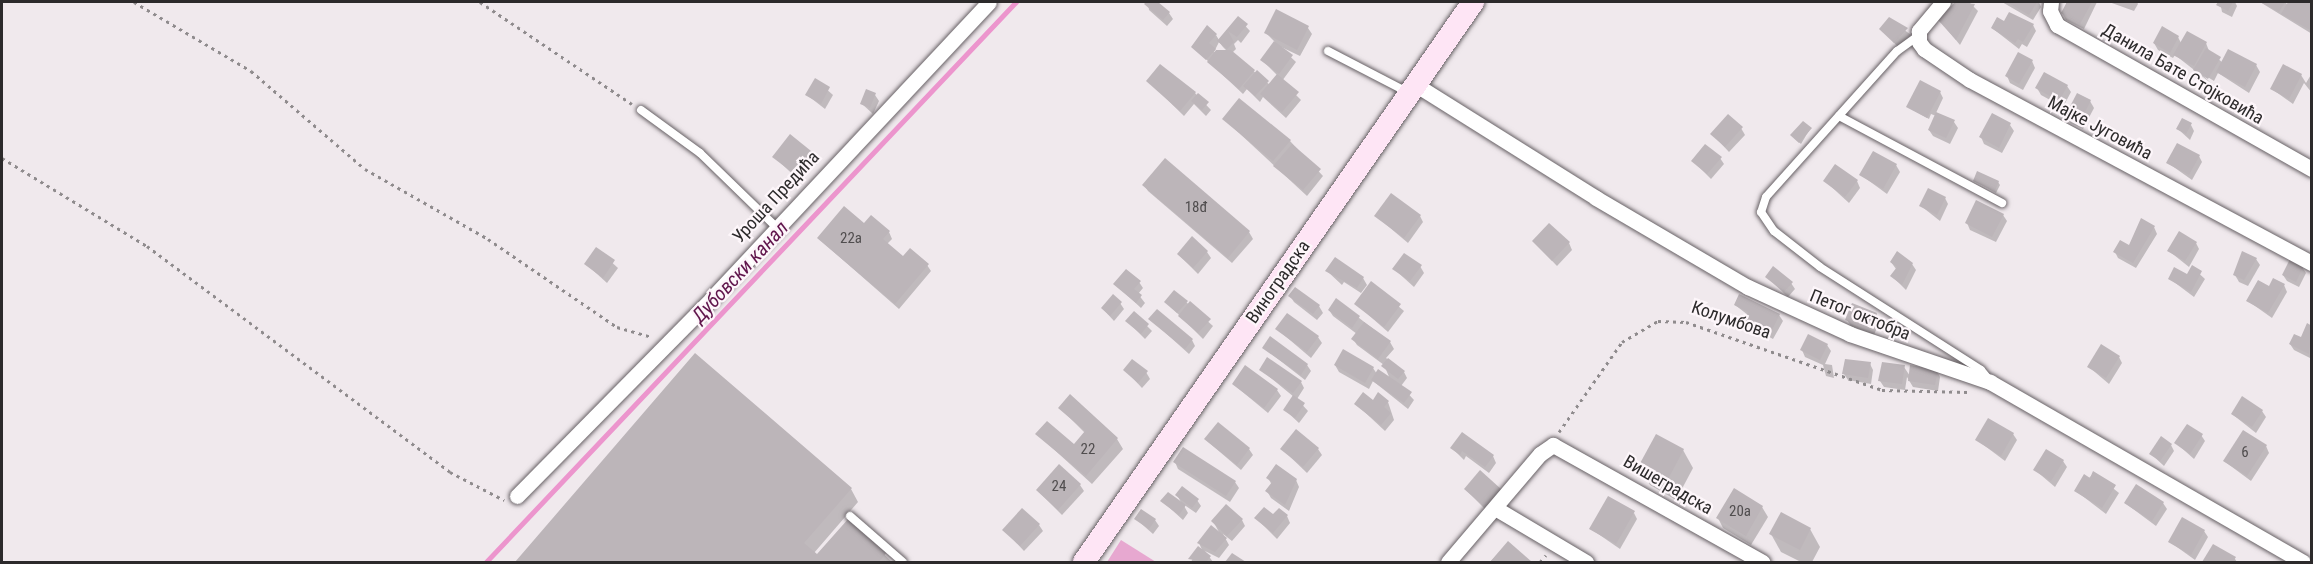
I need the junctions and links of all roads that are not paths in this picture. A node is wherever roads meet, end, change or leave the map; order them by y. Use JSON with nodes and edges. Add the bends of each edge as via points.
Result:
{"nodes":[{"id":1,"x":989,"y":2,"type":"edge"},
{"id":2,"x":1473,"y":2,"type":"edge"},
{"id":3,"x":1943,"y":2,"type":"edge"},
{"id":4,"x":2051,"y":2,"type":"edge"},
{"id":5,"x":1918,"y":36,"type":"junction"},
{"id":6,"x":1328,"y":51,"type":"dead end"},
{"id":7,"x":1410,"y":88,"type":"junction"},
{"id":8,"x":641,"y":110,"type":"road end"},
{"id":9,"x":1839,"y":116,"type":"junction"},
{"id":10,"x":2312,"y":169,"type":"edge"},
{"id":11,"x":2002,"y":203,"type":"dead end"},
{"id":12,"x":775,"y":226,"type":"junction"},
{"id":13,"x":2312,"y":263,"type":"edge"},
{"id":14,"x":1996,"y":386,"type":"junction"},
{"id":15,"x":517,"y":496,"type":"road end"},
{"id":16,"x":1495,"y":508,"type":"junction"},
{"id":17,"x":850,"y":516,"type":"dead end"},
{"id":18,"x":903,"y":562,"type":"edge"},
{"id":19,"x":1084,"y":562,"type":"edge"},
{"id":20,"x":1448,"y":562,"type":"edge"},
{"id":21,"x":1586,"y":562,"type":"edge"},
{"id":22,"x":1762,"y":562,"type":"edge"},
{"id":23,"x":2304,"y":562,"type":"edge"}],
"edges":[{"from":1,"to":12,"type":"street","name":"Уроша Предића"},
{"from":2,"to":7,"type":"street","name":"Виноградска"},
{"from":3,"to":5,"type":"street"},
{"from":4,"to":10,"type":"street","name":"Данила Бате Стојковића","via":[[2049,11],[2057,25]]},
{"from":5,"to":9,"type":"lane","via":[[1897,51]]},
{"from":5,"to":13,"type":"street","name":"Мајке Југовића","via":[[1924,49],[1970,80]]},
{"from":6,"to":7,"type":"lane"},
{"from":7,"to":14,"type":"street","name":"Петог октобра","via":[[1748,287],[1850,334]]},
{"from":7,"to":19,"type":"street","name":"Виноградска"},
{"from":8,"to":12,"type":"lane","via":[[700,153]]},
{"from":9,"to":11,"type":"lane"},
{"from":9,"to":14,"type":"lane","via":[[1766,197],[1762,204],[1764,220],[1820,267],[1981,370]]},
{"from":12,"to":15,"type":"street","name":"Уроша Предића","via":[[671,340]]},
{"from":14,"to":23,"type":"street","name":"Петог октобра"},
{"from":16,"to":20,"type":"street"},
{"from":16,"to":21,"type":"street"},
{"from":16,"to":22,"type":"street","name":"Вишеградска","via":[[1553,445]]},
{"from":17,"to":18,"type":"lane"}]}
